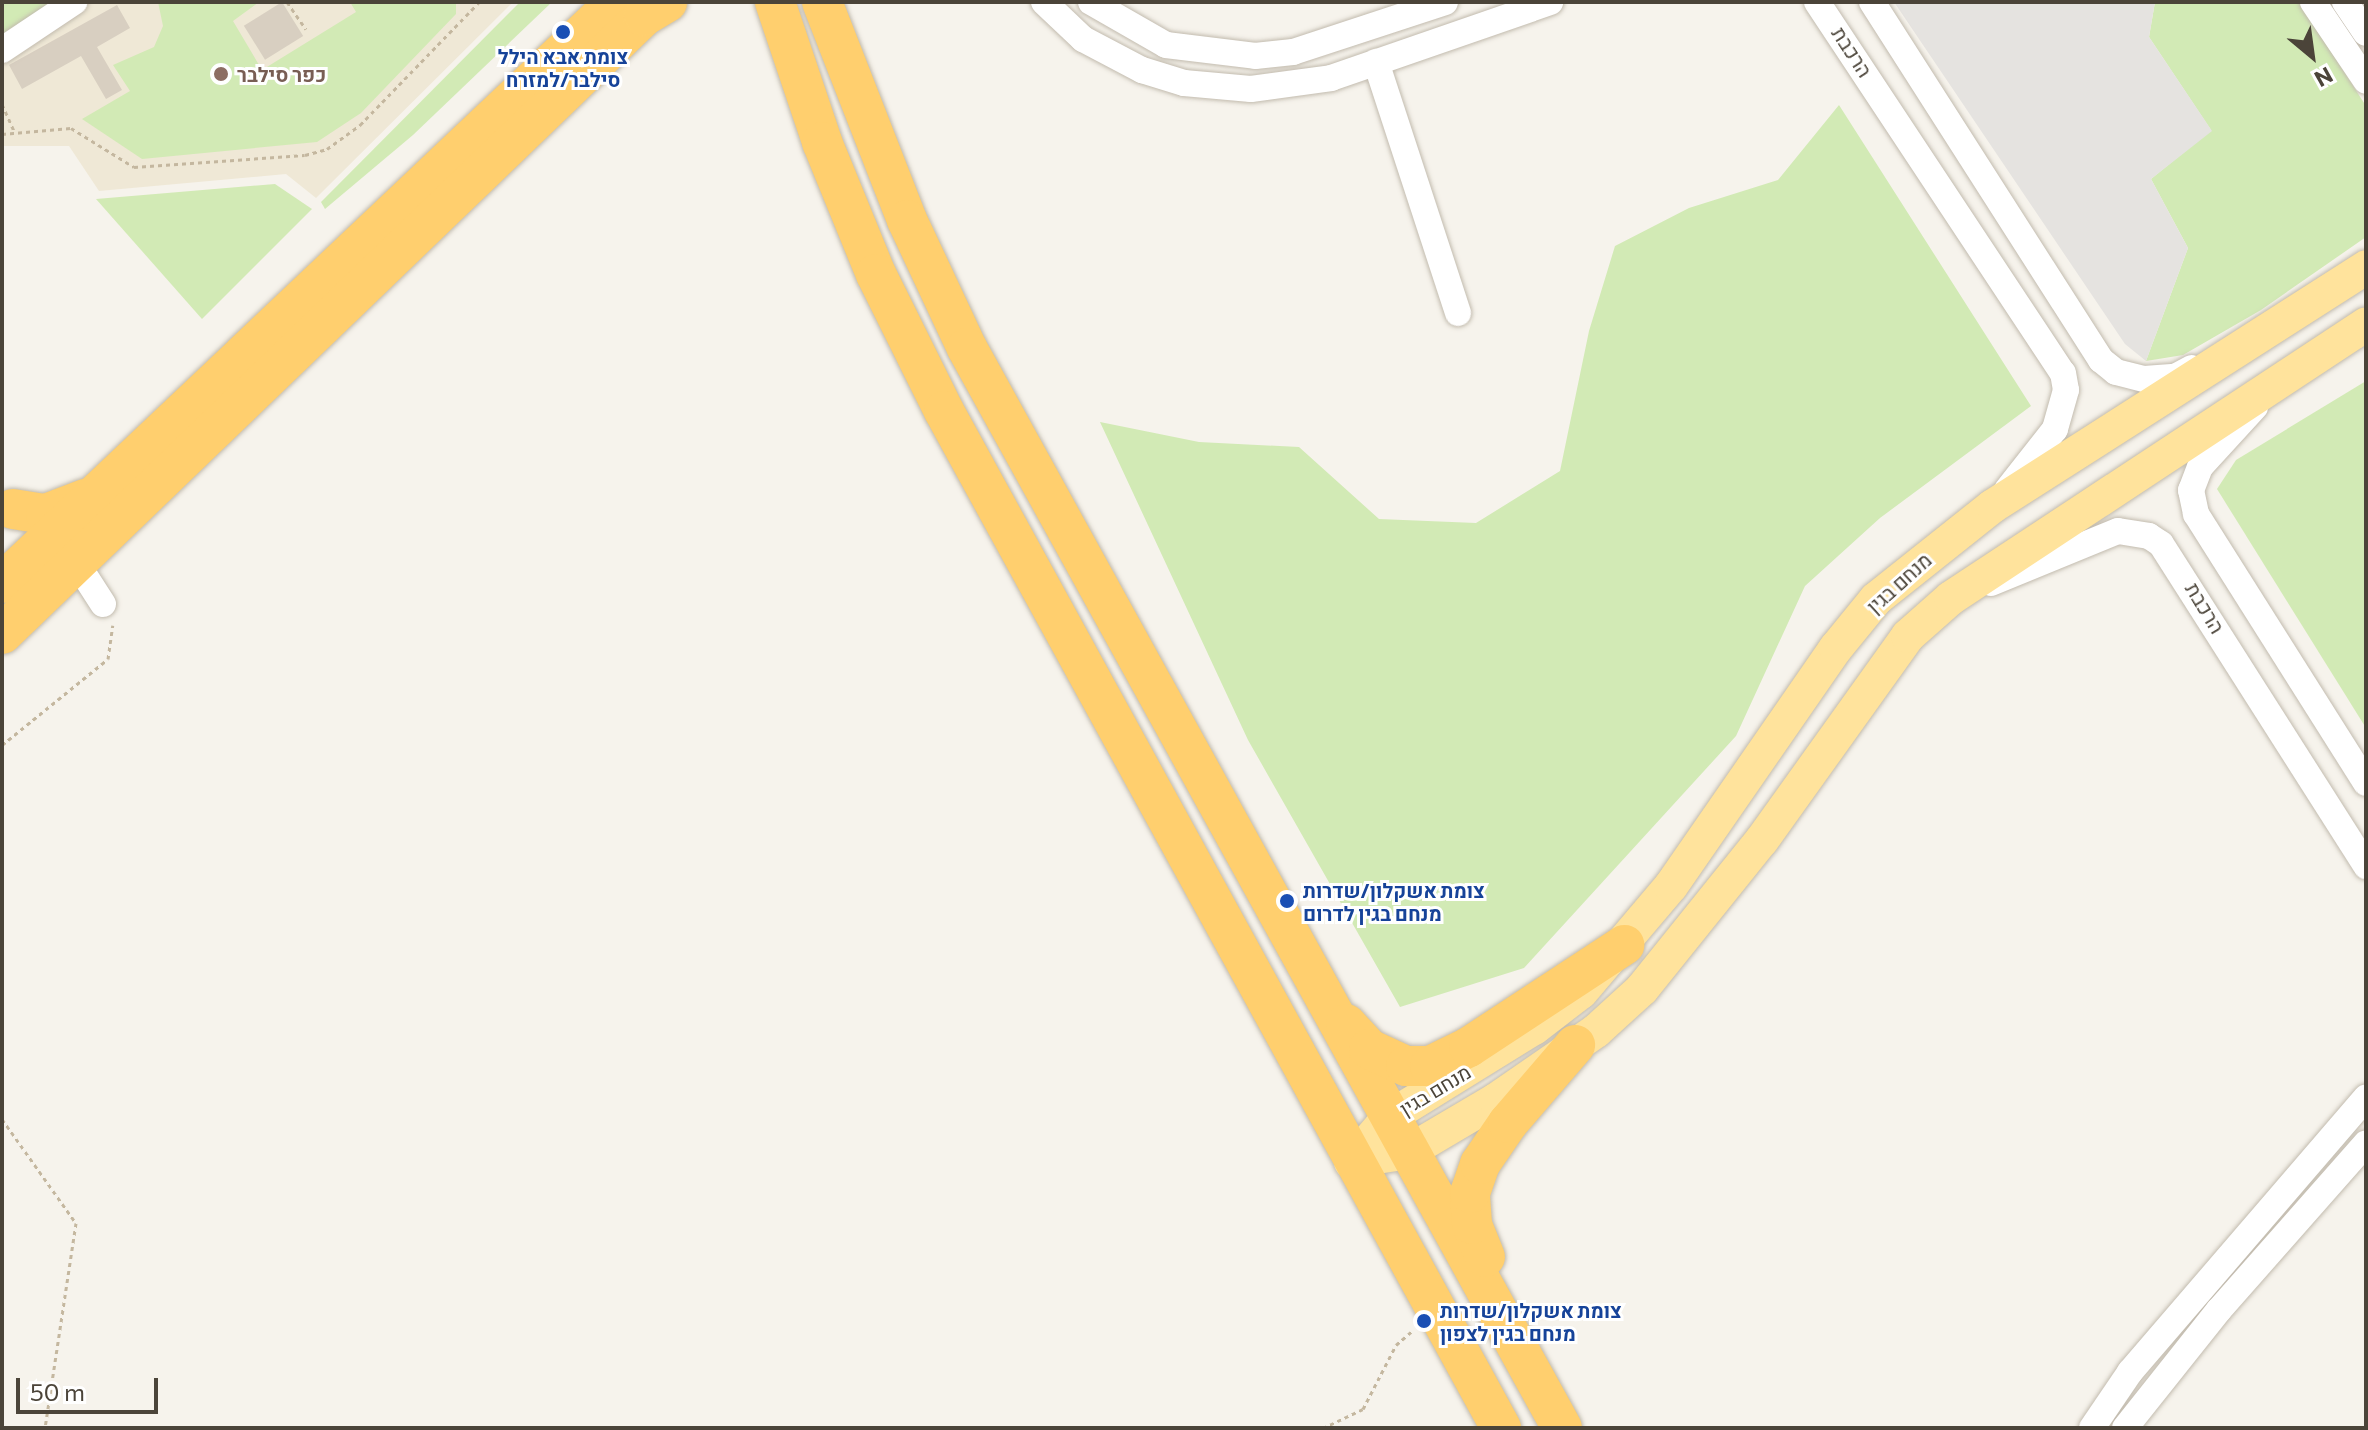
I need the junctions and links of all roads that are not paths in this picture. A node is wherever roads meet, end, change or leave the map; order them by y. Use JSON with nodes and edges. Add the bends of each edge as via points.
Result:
{"nodes":[{"id":1,"x":74,"y":2,"type":"edge"},
{"id":2,"x":616,"y":2,"type":"edge"},
{"id":3,"x":667,"y":2,"type":"edge"},
{"id":4,"x":750,"y":2,"type":"edge"},
{"id":5,"x":822,"y":2,"type":"edge"},
{"id":6,"x":838,"y":2,"type":"edge"},
{"id":7,"x":1044,"y":2,"type":"edge"},
{"id":8,"x":1091,"y":2,"type":"edge"},
{"id":9,"x":1445,"y":2,"type":"edge"},
{"id":10,"x":1550,"y":2,"type":"edge"},
{"id":11,"x":1817,"y":2,"type":"edge"},
{"id":12,"x":1872,"y":2,"type":"edge"},
{"id":13,"x":2313,"y":2,"type":"edge"},
{"id":14,"x":2345,"y":2,"type":"edge"},
{"id":15,"x":780,"y":16,"type":"edge"},
{"id":16,"x":2366,"y":33,"type":"edge"},
{"id":17,"x":838,"y":41,"type":"junction"},
{"id":18,"x":2,"y":50,"type":"edge"},
{"id":19,"x":1376,"y":62,"type":"junction"},
{"id":20,"x":2366,"y":81,"type":"edge"},
{"id":21,"x":2366,"y":267,"type":"edge"},
{"id":22,"x":1458,"y":313,"type":"dead end"},
{"id":23,"x":2366,"y":324,"type":"edge"},
{"id":24,"x":2263,"y":333,"type":"junction"},
{"id":25,"x":2280,"y":381,"type":"junction"},
{"id":26,"x":102,"y":487,"type":"junction"},
{"id":27,"x":1993,"y":506,"type":"junction"},
{"id":28,"x":5,"y":514,"type":"edge"},
{"id":29,"x":45,"y":559,"type":"edge"},
{"id":30,"x":2,"y":583,"type":"edge"},
{"id":31,"x":1951,"y":598,"type":"junction"},
{"id":32,"x":103,"y":604,"type":"road end"},
{"id":33,"x":2,"y":634,"type":"edge"},
{"id":34,"x":2366,"y":783,"type":"edge"},
{"id":35,"x":2366,"y":866,"type":"edge"},
{"id":36,"x":1624,"y":945,"type":"junction"},
{"id":37,"x":1324,"y":1000,"type":"junction"},
{"id":38,"x":1575,"y":1045,"type":"junction"},
{"id":39,"x":2366,"y":1098,"type":"edge"},
{"id":40,"x":1388,"y":1118,"type":"junction"},
{"id":41,"x":2366,"y":1143,"type":"edge"},
{"id":42,"x":1408,"y":1152,"type":"junction"},
{"id":43,"x":1351,"y":1162,"type":"junction"},
{"id":44,"x":1531,"y":1372,"type":"junction"},
{"id":45,"x":1501,"y":1428,"type":"edge"},
{"id":46,"x":1562,"y":1428,"type":"edge"},
{"id":47,"x":2092,"y":1428,"type":"edge"},
{"id":48,"x":2125,"y":1428,"type":"edge"}],
"edges":[{"from":1,"to":18,"type":"street"},
{"from":2,"to":26,"type":"highway"},
{"from":3,"to":29,"type":"highway","via":[[644,16]]},
{"from":4,"to":15,"type":"highway"},
{"from":5,"to":17,"type":"highway"},
{"from":6,"to":17,"type":"highway"},
{"from":7,"to":19,"type":"street","via":[[1061,21],[1111,56],[1184,83],[1289,87]]},
{"from":8,"to":9,"type":"street","via":[[1166,45],[1255,56],[1293,52]]},
{"from":10,"to":19,"type":"street"},
{"from":11,"to":27,"type":"street","name":"הרכבת","via":[[2063,373],[2066,390],[2055,429]]},
{"from":12,"to":24,"type":"street","via":[[2101,360],[2116,372],[2144,379],[2175,377]]},
{"from":13,"to":20,"type":"street"},
{"from":14,"to":16,"type":"street"},
{"from":15,"to":43,"type":"highway","via":[[876,274],[944,411]]},
{"from":17,"to":37,"type":"highway","via":[[907,220],[967,348]]},
{"from":19,"to":22,"type":"street"},
{"from":21,"to":24,"type":"main road","name":"מנחם בגין"},
{"from":23,"to":25,"type":"main road","name":"מנחם בגין"},
{"from":24,"to":27,"type":"main road","name":"מנחם בגין"},
{"from":25,"to":31,"type":"main road","name":"מנחם בגין"},
{"from":25,"to":34,"type":"street","name":"הרכבת","via":[[2200,467],[2191,490],[2196,514]]},
{"from":26,"to":28,"type":"highway","via":[[61,510]]},
{"from":26,"to":29,"type":"highway"},
{"from":27,"to":36,"type":"main road","name":"מנחם בגין","via":[[1876,599]]},
{"from":28,"to":29,"type":"highway"},
{"from":28,"to":29,"type":"main road"},
{"from":29,"to":30,"type":"highway"},
{"from":29,"to":32,"type":"street"},
{"from":29,"to":33,"type":"highway"},
{"from":31,"to":35,"type":"street","name":"הרכבת","via":[[2118,531],[2149,536],[2175,560]]},
{"from":31,"to":38,"type":"main road","name":"מנחם בגין","via":[[1908,636],[1762,840],[1642,989]]},
{"from":36,"to":37,"type":"highway","via":[[1469,1047],[1430,1066],[1406,1066],[1369,1049]]},
{"from":36,"to":40,"type":"main road","name":"מנחם בגין","via":[[1581,992],[1534,1028]]},
{"from":37,"to":40,"type":"highway"},
{"from":38,"to":42,"type":"main road","name":"מנחם בגין"},
{"from":38,"to":44,"type":"highway","via":[[1508,1123],[1480,1164],[1470,1193],[1472,1224]]},
{"from":39,"to":47,"type":"street","via":[[2130,1372]]},
{"from":40,"to":42,"type":"highway"},
{"from":40,"to":43,"type":"main road","name":"מנחם בגין"},
{"from":41,"to":48,"type":"street","via":[[2219,1310]]},
{"from":42,"to":43,"type":"main road","name":"מנחם בגין"},
{"from":42,"to":44,"type":"highway"},
{"from":43,"to":45,"type":"highway"},
{"from":44,"to":46,"type":"highway"}]}
